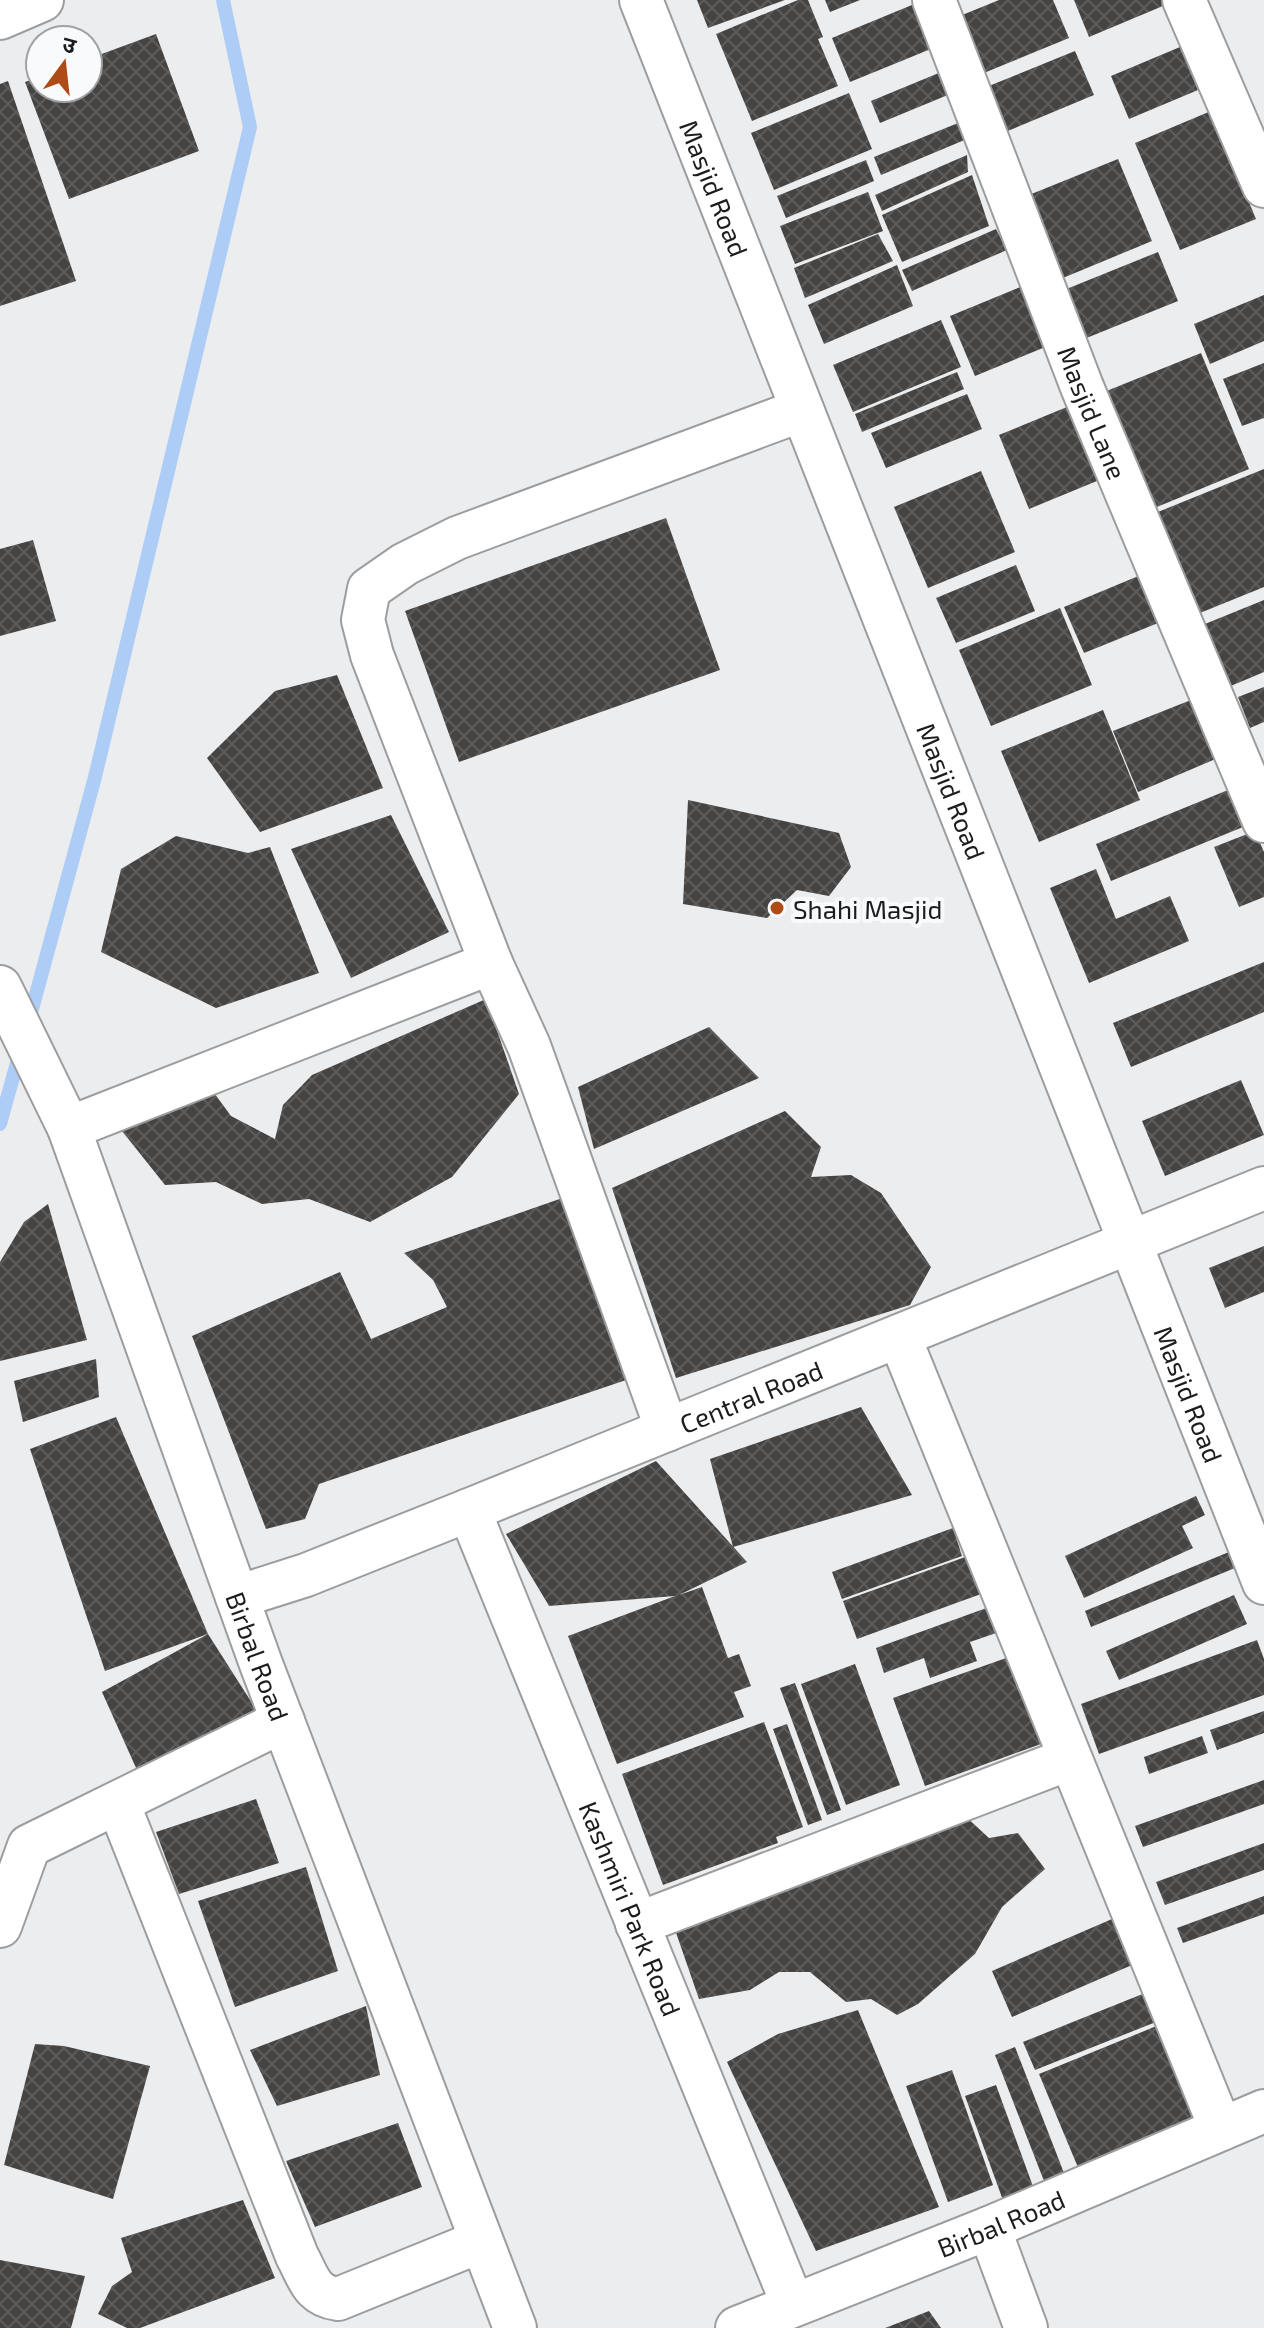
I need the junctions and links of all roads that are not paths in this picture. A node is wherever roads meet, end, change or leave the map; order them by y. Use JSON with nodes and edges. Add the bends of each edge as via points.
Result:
{"nodes":[{"id":1,"x":42,"y":0,"type":"edge"},
{"id":2,"x":641,"y":0,"type":"edge"},
{"id":3,"x":934,"y":0,"type":"edge"},
{"id":4,"x":1184,"y":0,"type":"edge"},
{"id":5,"x":0,"y":18,"type":"edge"},
{"id":6,"x":1264,"y":186,"type":"edge"},
{"id":7,"x":802,"y":410,"type":"junction"},
{"id":8,"x":1264,"y":821,"type":"edge"},
{"id":9,"x":491,"y":963,"type":"junction"},
{"id":10,"x":4,"y":995,"type":"edge"},
{"id":11,"x":69,"y":1128,"type":"junction"},
{"id":12,"x":1264,"y":1188,"type":"edge"},
{"id":13,"x":1130,"y":1243,"type":"junction"},
{"id":14,"x":899,"y":1336,"type":"junction"},
{"id":15,"x":667,"y":1430,"type":"junction"},
{"id":16,"x":469,"y":1510,"type":"junction"},
{"id":17,"x":1264,"y":1583,"type":"edge"},
{"id":18,"x":237,"y":1597,"type":"junction"},
{"id":19,"x":283,"y":1721,"type":"junction"},
{"id":20,"x":1069,"y":1759,"type":"junction"},
{"id":21,"x":118,"y":1803,"type":"junction"},
{"id":22,"x":637,"y":1924,"type":"junction"},
{"id":23,"x":0,"y":1926,"type":"edge"},
{"id":24,"x":1264,"y":2111,"type":"edge"},
{"id":25,"x":1221,"y":2129,"type":"junction"},
{"id":26,"x":989,"y":2228,"type":"junction"},
{"id":27,"x":481,"y":2241,"type":"junction"},
{"id":28,"x":793,"y":2305,"type":"junction"},
{"id":29,"x":515,"y":2328,"type":"edge"},
{"id":30,"x":737,"y":2328,"type":"edge"},
{"id":31,"x":1026,"y":2328,"type":"edge"}],
"edges":[{"from":1,"to":5,"type":"street"},
{"from":2,"to":7,"type":"street","name":"Masjid Road"},
{"from":3,"to":8,"type":"street","name":"Masjid Lane","via":[[1082,387]]},
{"from":4,"to":6,"type":"street"},
{"from":7,"to":9,"type":"street","via":[[457,538],[369,589],[363,620],[372,655]]},
{"from":7,"to":13,"type":"street","name":"Masjid Road"},
{"from":9,"to":11,"type":"street"},
{"from":9,"to":15,"type":"street","via":[[529,1046]]},
{"from":10,"to":11,"type":"street","name":"Birbal Road"},
{"from":11,"to":18,"type":"street","name":"Birbal Road"},
{"from":12,"to":13,"type":"street","name":"Central Road"},
{"from":13,"to":14,"type":"street","name":"Central Road"},
{"from":13,"to":17,"type":"street","name":"Masjid Road"},
{"from":14,"to":15,"type":"street","name":"Central Road"},
{"from":14,"to":20,"type":"street"},
{"from":15,"to":16,"type":"street","name":"Central Road"},
{"from":16,"to":18,"type":"street","name":"Central Road"},
{"from":16,"to":22,"type":"street","name":"Kashmiri Park Road"},
{"from":18,"to":19,"type":"street","name":"Birbal Road"},
{"from":19,"to":21,"type":"street"},
{"from":19,"to":27,"type":"street","name":"Birbal Road"},
{"from":20,"to":22,"type":"street"},
{"from":20,"to":25,"type":"street"},
{"from":21,"to":23,"type":"street","via":[[29,1846]]},
{"from":21,"to":27,"type":"street","via":[[313,2288],[338,2299]]},
{"from":22,"to":28,"type":"street","name":"Kashmiri Park Road"},
{"from":24,"to":25,"type":"street","name":"Birbal Road"},
{"from":25,"to":26,"type":"street","name":"Birbal Road"},
{"from":26,"to":28,"type":"street","name":"Birbal Road"},
{"from":26,"to":31,"type":"street"},
{"from":27,"to":29,"type":"street","name":"Birbal Road"},
{"from":28,"to":30,"type":"street","name":"Birbal Road"}]}
